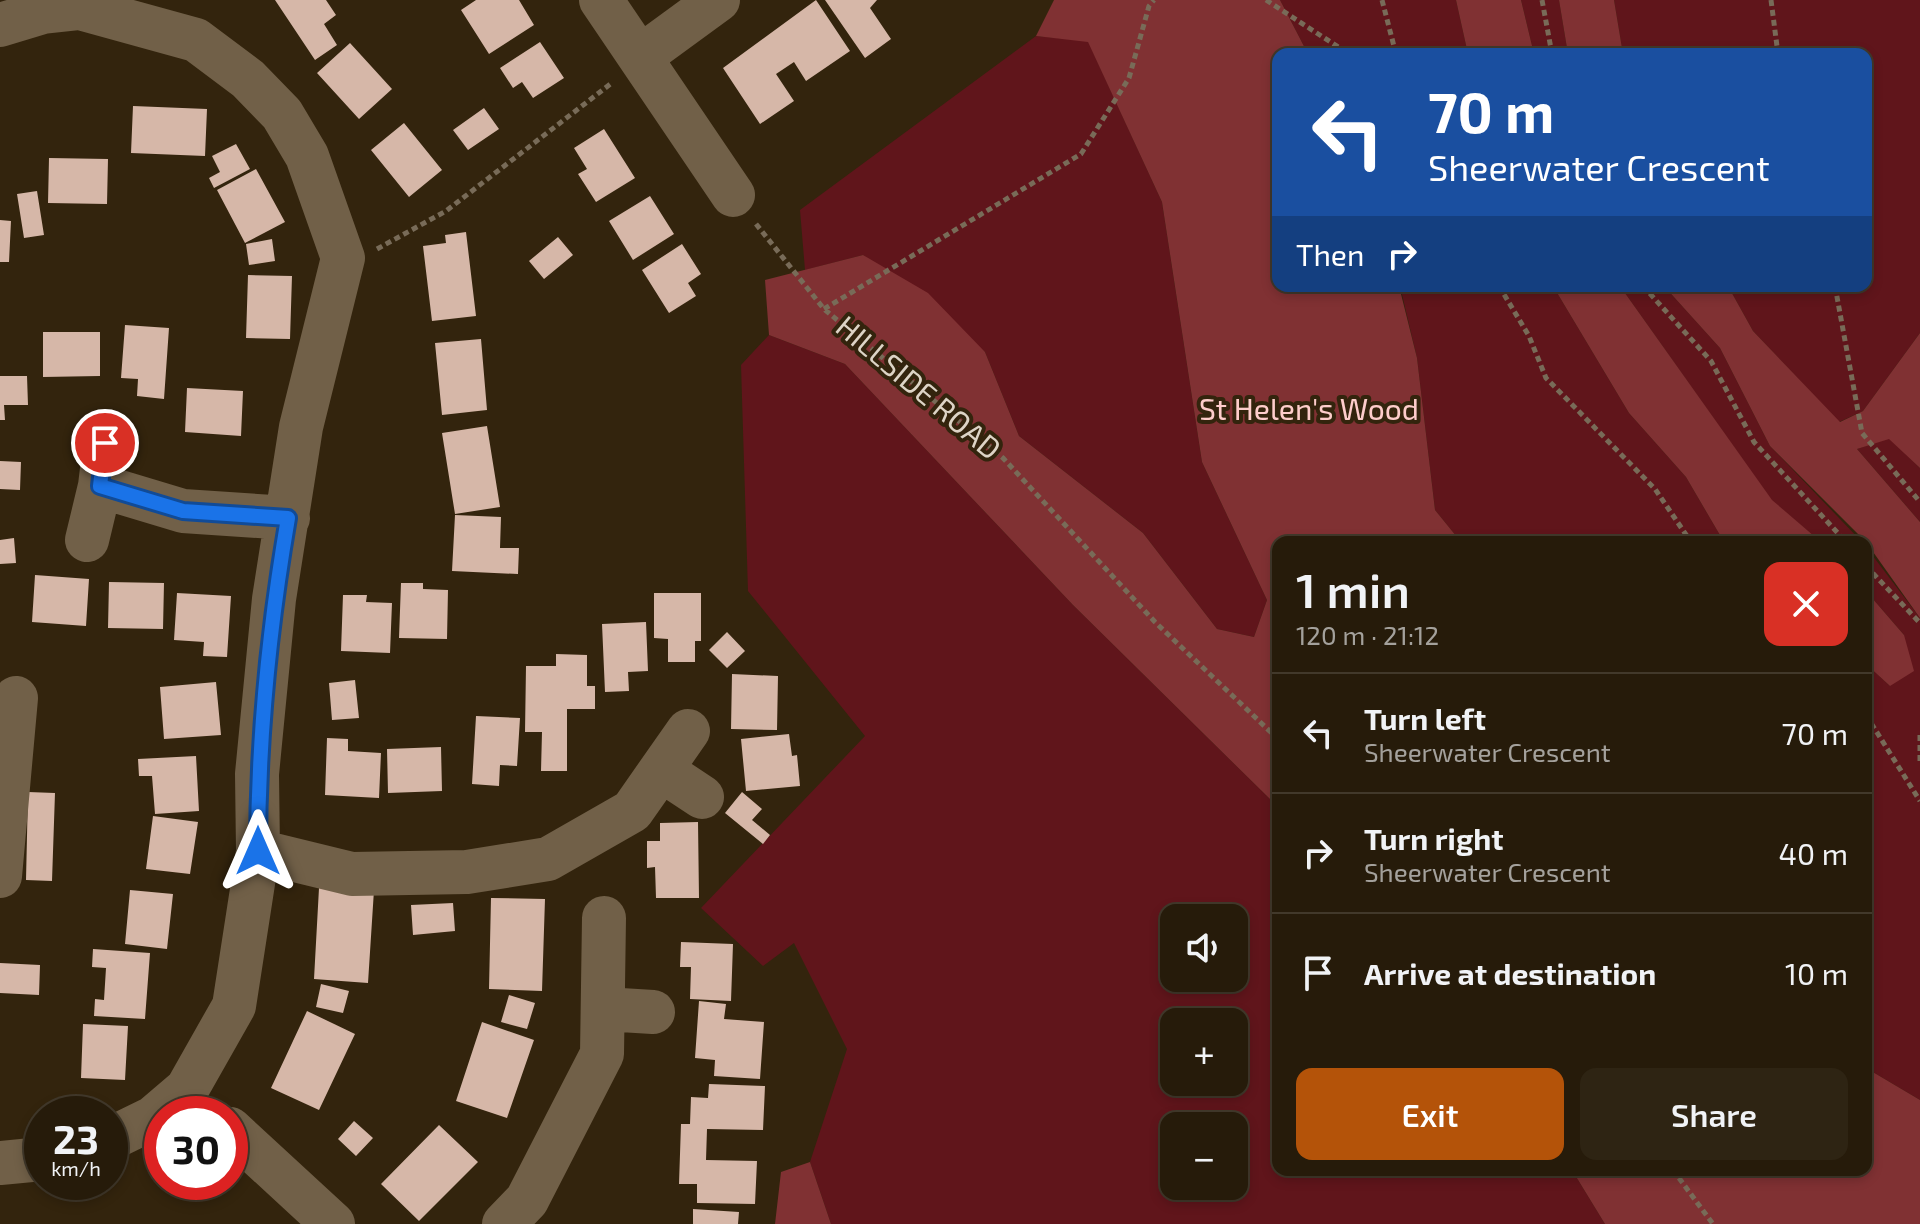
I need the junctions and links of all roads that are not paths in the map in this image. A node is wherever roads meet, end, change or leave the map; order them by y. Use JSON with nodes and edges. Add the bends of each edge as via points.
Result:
{"nodes":[{"id":1,"x":601,"y":0,"type":"edge"},
{"id":2,"x":718,"y":0,"type":"edge"},
{"id":3,"x":0,"y":25,"type":"edge"},
{"id":4,"x":640,"y":57,"type":"junction"},
{"id":5,"x":733,"y":195,"type":"road end"},
{"id":6,"x":105,"y":443,"type":"dead end"},
{"id":7,"x":100,"y":486,"type":"junction"},
{"id":8,"x":288,"y":518,"type":"junction"},
{"id":9,"x":87,"y":540,"type":"dead end"},
{"id":10,"x":16,"y":698,"type":"dead end"},
{"id":11,"x":688,"y":731,"type":"dead end"},
{"id":12,"x":661,"y":770,"type":"junction"},
{"id":13,"x":702,"y":797,"type":"dead end"},
{"id":14,"x":258,"y":851,"type":"junction"},
{"id":15,"x":0,"y":876,"type":"edge"},
{"id":16,"x":604,"y":918,"type":"dead end"},
{"id":17,"x":604,"y":1009,"type":"junction"},
{"id":18,"x":653,"y":1012,"type":"dead end"},
{"id":19,"x":202,"y":1096,"type":"edge"},
{"id":20,"x":248,"y":1146,"type":"edge"},
{"id":21,"x":24,"y":1161,"type":"edge"},
{"id":22,"x":0,"y":1163,"type":"edge"},
{"id":23,"x":333,"y":1224,"type":"edge"},
{"id":24,"x":504,"y":1224,"type":"edge"}],
"edges":[{"from":1,"to":4,"type":"street"},
{"from":2,"to":4,"type":"street"},
{"from":3,"to":8,"type":"street","via":[[80,8],[196,40],[248,79],[282,114],[307,156],[343,258],[301,427]]},
{"from":4,"to":5,"type":"street"},
{"from":6,"to":7,"type":"street"},
{"from":7,"to":8,"type":"street","via":[[183,511]]},
{"from":7,"to":9,"type":"street"},
{"from":8,"to":14,"type":"street","via":[[274,599],[257,774]]},
{"from":10,"to":15,"type":"street"},
{"from":11,"to":12,"type":"street"},
{"from":12,"to":13,"type":"street"},
{"from":12,"to":14,"type":"street","via":[[632,811],[548,859],[467,872],[352,874]]},
{"from":14,"to":19,"type":"street","via":[[234,1006]]},
{"from":16,"to":17,"type":"street"},
{"from":17,"to":18,"type":"street"},
{"from":17,"to":24,"type":"street","via":[[602,1054],[527,1200]]},
{"from":20,"to":23,"type":"street"},
{"from":21,"to":22,"type":"street"}]}
